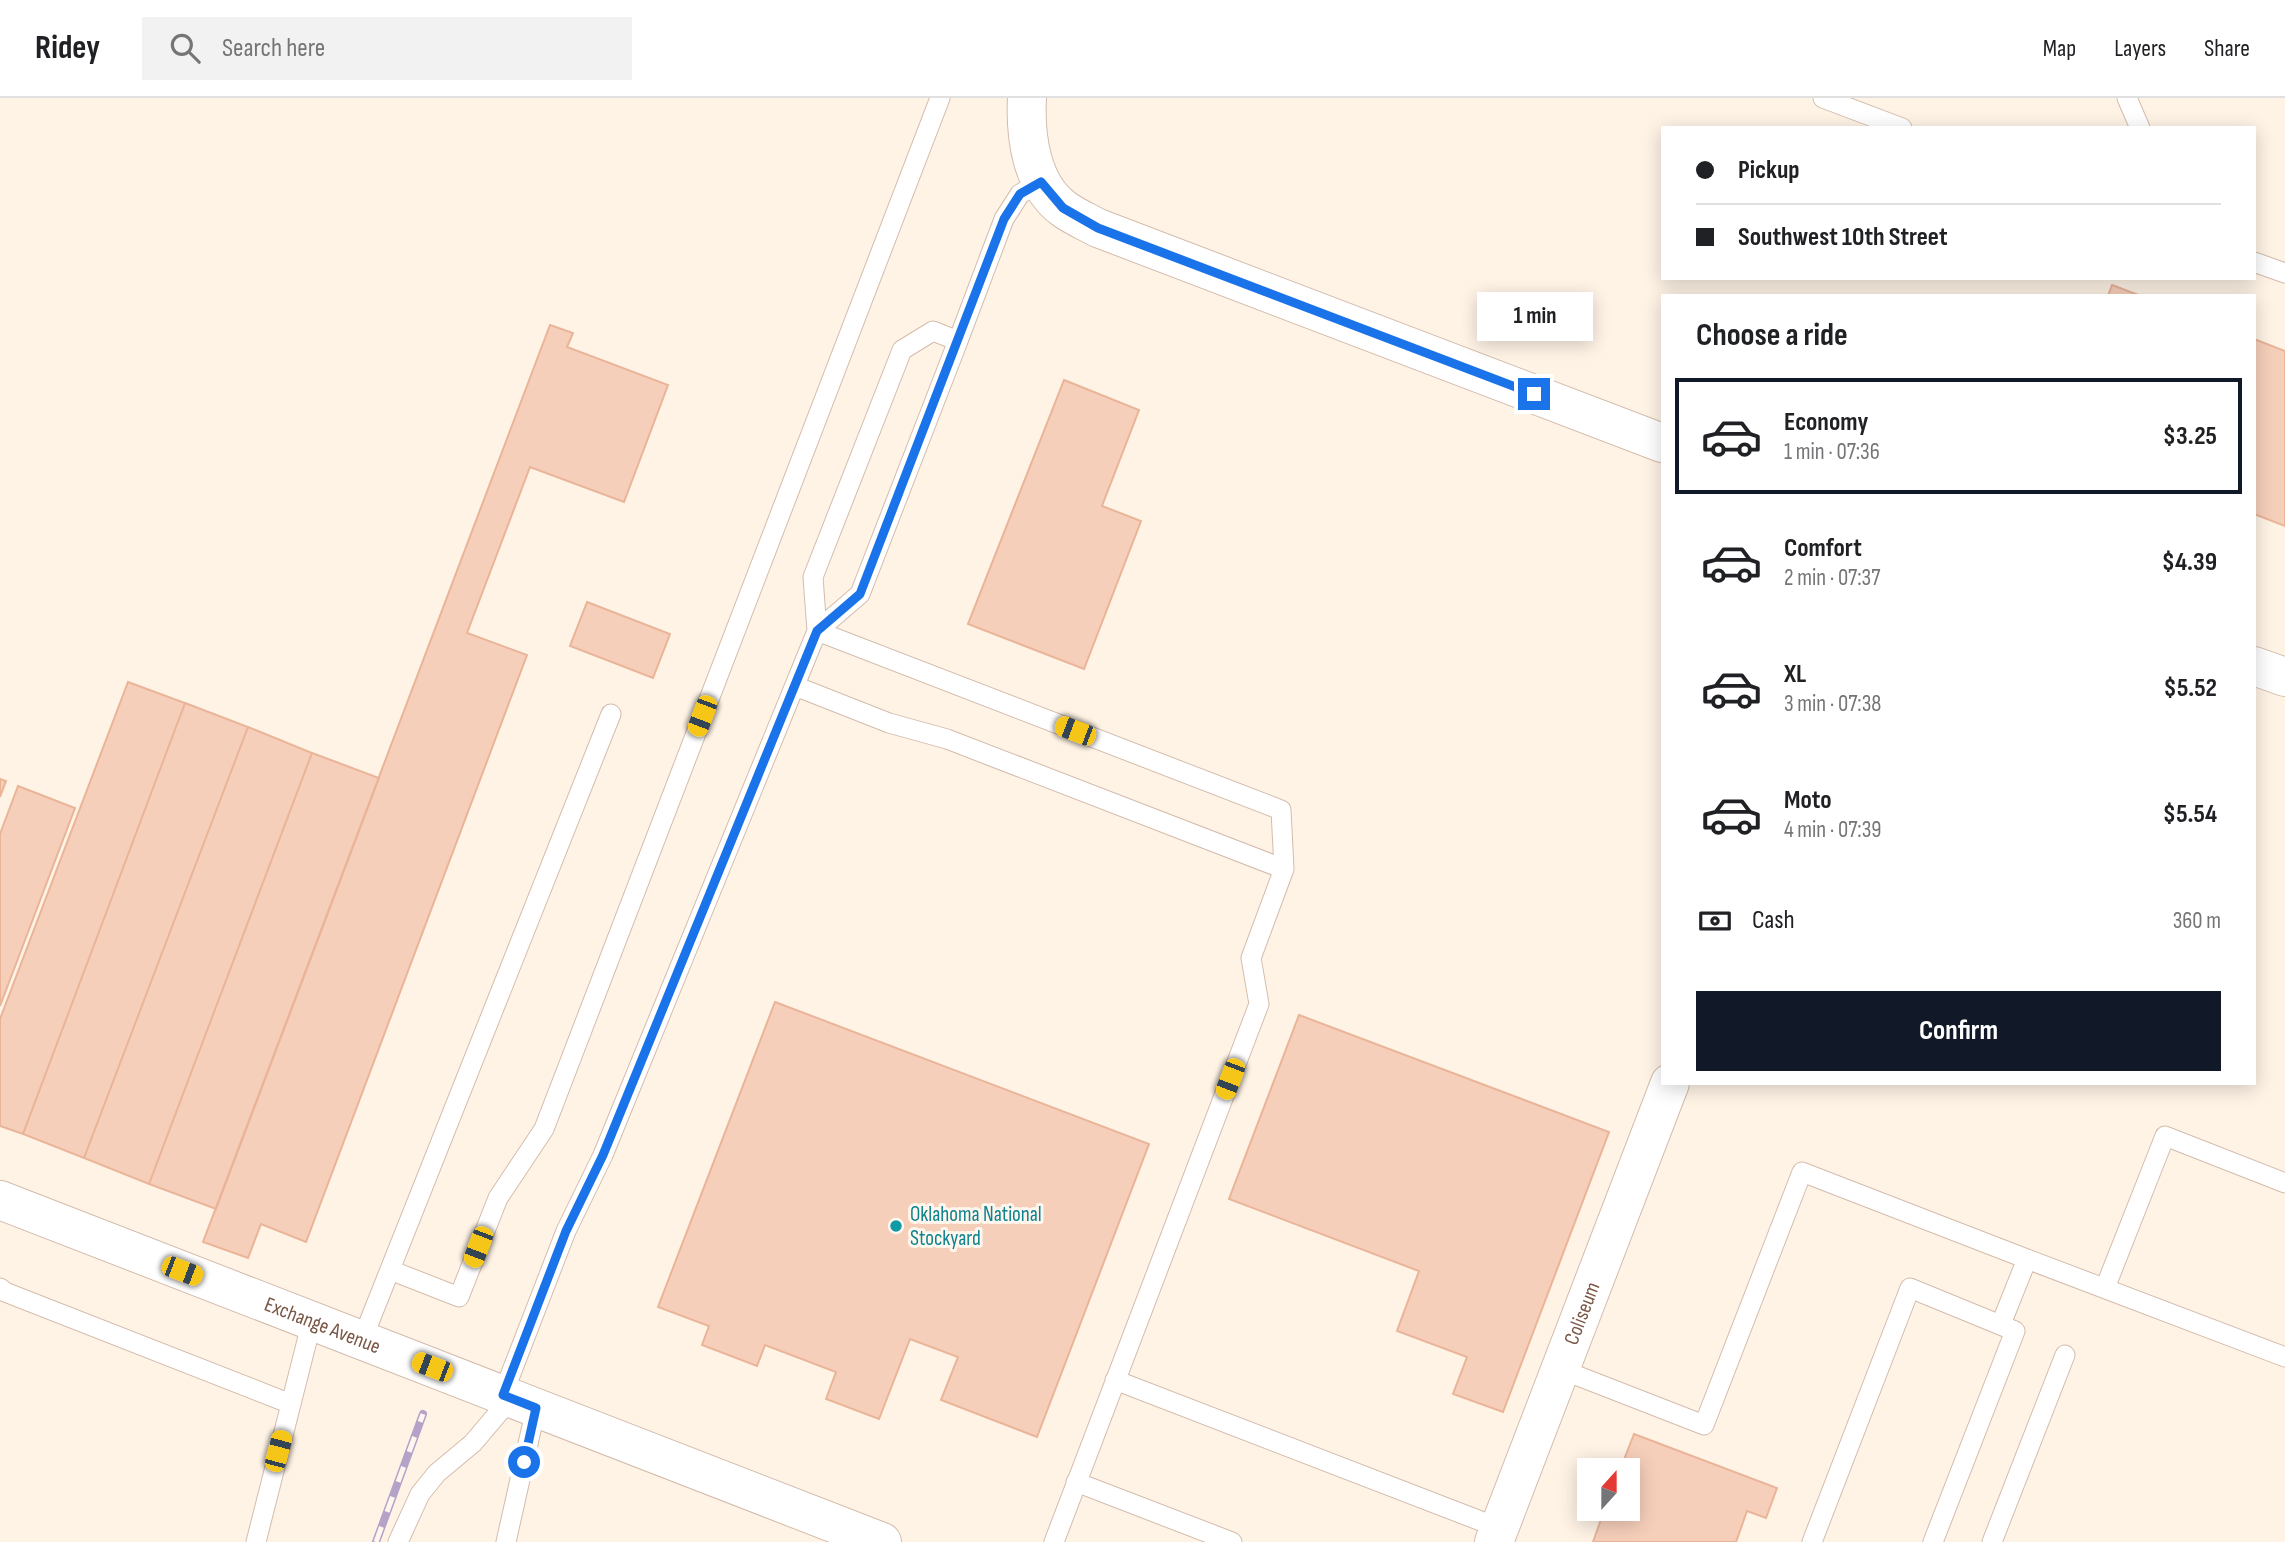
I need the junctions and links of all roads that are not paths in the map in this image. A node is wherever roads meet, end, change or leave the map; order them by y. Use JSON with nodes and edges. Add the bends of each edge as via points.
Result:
{"nodes":[{"id":1,"x":940,"y":98,"type":"edge"},
{"id":2,"x":1027,"y":98,"type":"edge"},
{"id":3,"x":1823,"y":98,"type":"edge"},
{"id":4,"x":2127,"y":98,"type":"edge"},
{"id":5,"x":1897,"y":126,"type":"edge"},
{"id":6,"x":2139,"y":126,"type":"edge"},
{"id":7,"x":1041,"y":182,"type":"junction"},
{"id":8,"x":2256,"y":263,"type":"edge"},
{"id":9,"x":2285,"y":274,"type":"edge"},
{"id":10,"x":958,"y":341,"type":"junction"},
{"id":11,"x":1661,"y":443,"type":"edge"},
{"id":12,"x":817,"y":631,"type":"junction"},
{"id":13,"x":2256,"y":667,"type":"edge"},
{"id":14,"x":2285,"y":677,"type":"edge"},
{"id":15,"x":795,"y":686,"type":"junction"},
{"id":16,"x":611,"y":714,"type":"dead end"},
{"id":17,"x":1284,"y":869,"type":"junction"},
{"id":18,"x":1669,"y":1085,"type":"edge"},
{"id":19,"x":2285,"y":1184,"type":"edge"},
{"id":20,"x":0,"y":1200,"type":"edge"},
{"id":21,"x":2027,"y":1259,"type":"junction"},
{"id":22,"x":390,"y":1270,"type":"junction"},
{"id":23,"x":0,"y":1288,"type":"edge"},
{"id":24,"x":2105,"y":1289,"type":"junction"},
{"id":25,"x":312,"y":1321,"type":"junction"},
{"id":26,"x":2001,"y":1324,"type":"junction"},
{"id":27,"x":362,"y":1340,"type":"junction"},
{"id":28,"x":2065,"y":1354,"type":"dead end"},
{"id":29,"x":2285,"y":1357,"type":"edge"},
{"id":30,"x":1560,"y":1369,"type":"junction"},
{"id":31,"x":1115,"y":1380,"type":"junction"},
{"id":32,"x":516,"y":1400,"type":"junction"},
{"id":33,"x":290,"y":1404,"type":"junction"},
{"id":34,"x":1076,"y":1482,"type":"junction"},
{"id":35,"x":1496,"y":1535,"type":"edge"},
{"id":36,"x":257,"y":1542,"type":"edge"},
{"id":37,"x":398,"y":1542,"type":"edge"},
{"id":38,"x":506,"y":1542,"type":"edge"},
{"id":39,"x":882,"y":1542,"type":"edge"},
{"id":40,"x":1054,"y":1542,"type":"edge"},
{"id":41,"x":1232,"y":1542,"type":"edge"},
{"id":42,"x":1812,"y":1542,"type":"edge"},
{"id":43,"x":1933,"y":1542,"type":"edge"},
{"id":44,"x":1992,"y":1542,"type":"edge"}],
"edges":[{"from":1,"to":22,"type":"lane","via":[[544,1129],[498,1198],[459,1297]]},
{"from":2,"to":7,"type":"street","via":[[1030,151]]},
{"from":3,"to":5,"type":"lane"},
{"from":4,"to":6,"type":"lane"},
{"from":7,"to":10,"type":"lane","via":[[1020,194],[1004,219]]},
{"from":7,"to":11,"type":"street","via":[[1063,208],[1098,228]]},
{"from":8,"to":9,"type":"lane"},
{"from":10,"to":12,"type":"lane","via":[[860,594]]},
{"from":10,"to":12,"type":"lane","via":[[933,331],[901,350],[813,577]]},
{"from":12,"to":15,"type":"lane"},
{"from":12,"to":17,"type":"lane","via":[[1281,810]]},
{"from":13,"to":14,"type":"street"},
{"from":15,"to":17,"type":"lane","via":[[888,723],[947,739]]},
{"from":15,"to":32,"type":"lane","via":[[603,1155],[566,1231]]},
{"from":16,"to":22,"type":"lane"},
{"from":17,"to":31,"type":"lane","via":[[1251,958],[1259,1003]]},
{"from":18,"to":30,"type":"street","name":"Coliseum"},
{"from":19,"to":24,"type":"lane","via":[[2165,1136]]},
{"from":20,"to":25,"type":"street","name":"Exchange Avenue"},
{"from":21,"to":24,"type":"lane"},
{"from":21,"to":26,"type":"lane"},
{"from":21,"to":30,"type":"lane","via":[[1802,1172],[1704,1426]]},
{"from":22,"to":27,"type":"lane"},
{"from":23,"to":33,"type":"lane"},
{"from":24,"to":29,"type":"lane"},
{"from":25,"to":27,"type":"street","name":"Exchange Avenue"},
{"from":25,"to":33,"type":"lane"},
{"from":26,"to":42,"type":"lane","via":[[1910,1288]]},
{"from":26,"to":43,"type":"lane","via":[[2015,1331]]},
{"from":27,"to":32,"type":"street","name":"Exchange Avenue"},
{"from":28,"to":44,"type":"lane"},
{"from":30,"to":35,"type":"street","name":"Coliseum"},
{"from":31,"to":34,"type":"lane"},
{"from":31,"to":35,"type":"lane"},
{"from":32,"to":37,"type":"lane","via":[[437,1473],[420,1494]]},
{"from":32,"to":38,"type":"lane"},
{"from":32,"to":39,"type":"street","name":"Exchange Avenue"},
{"from":33,"to":36,"type":"lane"},
{"from":34,"to":40,"type":"lane"},
{"from":34,"to":41,"type":"lane"}]}
